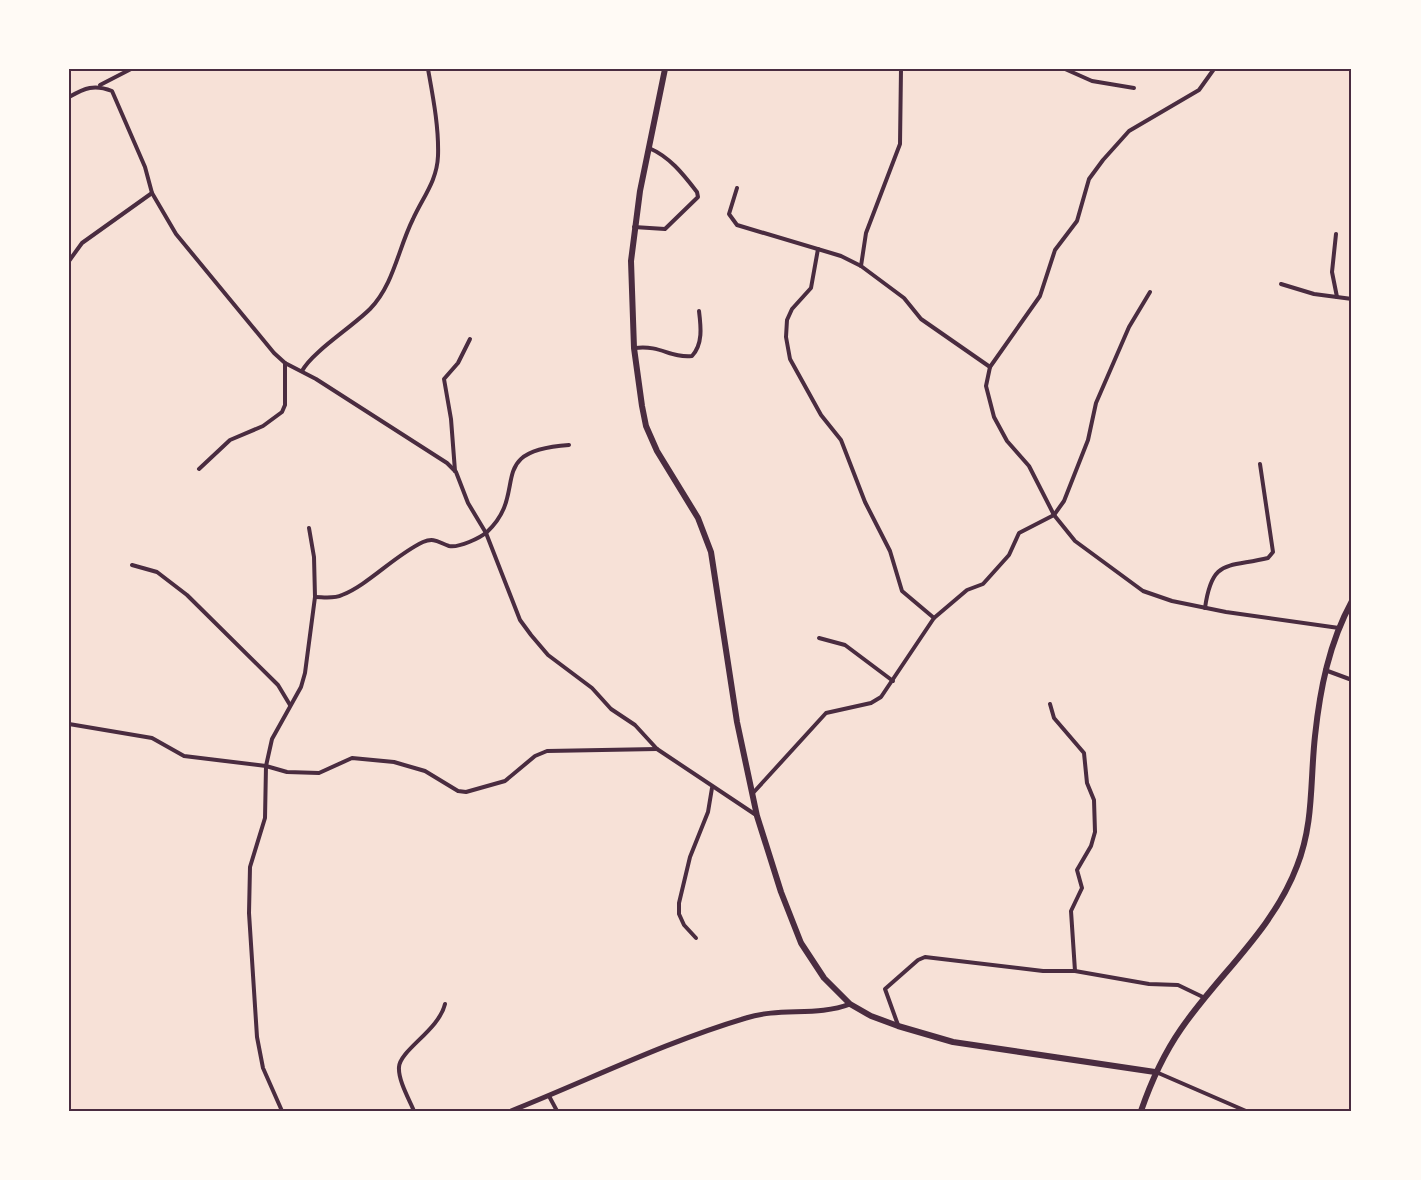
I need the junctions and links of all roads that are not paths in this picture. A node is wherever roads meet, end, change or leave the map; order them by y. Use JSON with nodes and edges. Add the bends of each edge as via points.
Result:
{"nodes":[{"id":1,"x":131,"y":69,"type":"edge"},
{"id":2,"x":428,"y":69,"type":"edge"},
{"id":3,"x":665,"y":69,"type":"edge"},
{"id":4,"x":901,"y":69,"type":"edge"},
{"id":5,"x":1065,"y":69,"type":"edge"},
{"id":6,"x":1214,"y":69,"type":"edge"},
{"id":7,"x":99,"y":86,"type":"junction"},
{"id":8,"x":1134,"y":88,"type":"dead end"},
{"id":9,"x":69,"y":97,"type":"edge"},
{"id":10,"x":649,"y":148,"type":"junction"},
{"id":11,"x":736,"y":188,"type":"dead end"},
{"id":12,"x":152,"y":193,"type":"junction"},
{"id":13,"x":634,"y":227,"type":"junction"},
{"id":14,"x":1336,"y":234,"type":"dead end"},
{"id":15,"x":818,"y":249,"type":"junction"},
{"id":16,"x":69,"y":261,"type":"edge"},
{"id":17,"x":861,"y":266,"type":"junction"},
{"id":18,"x":1281,"y":284,"type":"dead end"},
{"id":19,"x":1150,"y":292,"type":"dead end"},
{"id":20,"x":1337,"y":297,"type":"junction"},
{"id":21,"x":1352,"y":299,"type":"edge"},
{"id":22,"x":699,"y":312,"type":"dead end"},
{"id":23,"x":470,"y":339,"type":"dead end"},
{"id":24,"x":634,"y":348,"type":"junction"},
{"id":25,"x":285,"y":363,"type":"junction"},
{"id":26,"x":990,"y":366,"type":"junction"},
{"id":27,"x":302,"y":371,"type":"junction"},
{"id":28,"x":569,"y":445,"type":"dead end"},
{"id":29,"x":1260,"y":464,"type":"dead end"},
{"id":30,"x":199,"y":469,"type":"dead end"},
{"id":31,"x":456,"y":472,"type":"junction"},
{"id":32,"x":1054,"y":515,"type":"junction"},
{"id":33,"x":309,"y":528,"type":"dead end"},
{"id":34,"x":486,"y":533,"type":"junction"},
{"id":35,"x":132,"y":565,"type":"dead end"},
{"id":36,"x":315,"y":597,"type":"junction"},
{"id":37,"x":1352,"y":601,"type":"edge"},
{"id":38,"x":1204,"y":608,"type":"junction"},
{"id":39,"x":934,"y":618,"type":"junction"},
{"id":40,"x":1339,"y":628,"type":"junction"},
{"id":41,"x":819,"y":638,"type":"dead end"},
{"id":42,"x":1325,"y":670,"type":"junction"},
{"id":43,"x":1352,"y":680,"type":"edge"},
{"id":44,"x":894,"y":681,"type":"junction"},
{"id":45,"x":1050,"y":704,"type":"dead end"},
{"id":46,"x":290,"y":705,"type":"junction"},
{"id":47,"x":69,"y":724,"type":"edge"},
{"id":48,"x":657,"y":749,"type":"junction"},
{"id":49,"x":266,"y":766,"type":"junction"},
{"id":50,"x":712,"y":788,"type":"junction"},
{"id":51,"x":752,"y":794,"type":"junction"},
{"id":52,"x":757,"y":816,"type":"junction"},
{"id":53,"x":696,"y":938,"type":"dead end"},
{"id":54,"x":1075,"y":971,"type":"junction"},
{"id":55,"x":1205,"y":999,"type":"junction"},
{"id":56,"x":446,"y":1004,"type":"dead end"},
{"id":57,"x":850,"y":1004,"type":"junction"},
{"id":58,"x":898,"y":1026,"type":"junction"},
{"id":59,"x":1155,"y":1072,"type":"junction"},
{"id":60,"x":549,"y":1096,"type":"junction"},
{"id":61,"x":282,"y":1111,"type":"edge"},
{"id":62,"x":414,"y":1111,"type":"edge"},
{"id":63,"x":511,"y":1111,"type":"edge"},
{"id":64,"x":556,"y":1111,"type":"edge"},
{"id":65,"x":1141,"y":1111,"type":"edge"},
{"id":66,"x":1246,"y":1111,"type":"edge"}],
"edges":[{"from":1,"to":7,"type":"street"},
{"from":2,"to":27,"type":"street","via":[[438,155],[435,176],[381,296],[308,361]]},
{"from":3,"to":10,"type":"main road"},
{"from":4,"to":17,"type":"street","via":[[900,144],[866,233]]},
{"from":5,"to":8,"type":"street","via":[[1092,81]]},
{"from":6,"to":26,"type":"street","via":[[1199,90],[1129,131],[1103,160],[1089,179],[1077,221],[1055,250],[1040,296]]},
{"from":7,"to":9,"type":"street","via":[[86,87]]},
{"from":7,"to":12,"type":"street","via":[[112,91]]},
{"from":10,"to":13,"type":"main road"},
{"from":10,"to":13,"type":"street","via":[[668,159],[698,196],[665,229]]},
{"from":11,"to":15,"type":"street","via":[[729,214],[731,221]]},
{"from":12,"to":16,"type":"street","via":[[82,243]]},
{"from":12,"to":25,"type":"street","via":[[176,234]]},
{"from":13,"to":24,"type":"main road"},
{"from":14,"to":20,"type":"street","via":[[1332,272]]},
{"from":15,"to":17,"type":"street"},
{"from":15,"to":39,"type":"street","via":[[811,288],[787,320],[790,359],[820,415],[842,440],[865,502],[890,551],[902,591]]},
{"from":17,"to":26,"type":"street","via":[[904,298],[921,319]]},
{"from":18,"to":20,"type":"street"},
{"from":19,"to":32,"type":"street","via":[[1103,385],[1077,471]]},
{"from":20,"to":21,"type":"street"},
{"from":22,"to":24,"type":"street","via":[[700,340],[692,356],[674,356],[652,346]]},
{"from":23,"to":31,"type":"street","via":[[458,363],[444,379]]},
{"from":24,"to":51,"type":"main road","via":[[646,426],[699,518],[711,552],[736,722]]},
{"from":25,"to":27,"type":"street"},
{"from":25,"to":30,"type":"street","via":[[282,412],[263,426],[230,440]]},
{"from":26,"to":32,"type":"street","via":[[986,386],[994,417],[1007,441],[1029,466]]},
{"from":27,"to":31,"type":"street"},
{"from":28,"to":34,"type":"street","via":[[536,449],[517,462],[499,518]]},
{"from":29,"to":38,"type":"street","via":[[1270,521],[1271,556],[1234,562],[1218,570],[1208,588]]},
{"from":31,"to":34,"type":"street"},
{"from":32,"to":38,"type":"street","via":[[1075,541],[1143,591]]},
{"from":32,"to":39,"type":"street","via":[[1019,533],[1009,555],[991,576]]},
{"from":33,"to":36,"type":"street"},
{"from":34,"to":36,"type":"street","via":[[458,546],[429,540],[343,595]]},
{"from":34,"to":48,"type":"street","via":[[520,620],[531,635],[548,655],[592,688],[611,709],[635,724]]},
{"from":35,"to":46,"type":"street","via":[[157,572],[187,595],[278,685]]},
{"from":36,"to":46,"type":"street","via":[[301,687]]},
{"from":37,"to":40,"type":"main road"},
{"from":38,"to":40,"type":"street"},
{"from":39,"to":44,"type":"street"},
{"from":40,"to":42,"type":"main road"},
{"from":41,"to":44,"type":"street","via":[[845,645]]},
{"from":42,"to":43,"type":"street"},
{"from":42,"to":55,"type":"main road","via":[[1314,737],[1312,801],[1297,867],[1256,937]]},
{"from":44,"to":51,"type":"street","via":[[871,703],[826,713]]},
{"from":45,"to":54,"type":"street","via":[[1054,718],[1084,753],[1087,783],[1094,800],[1095,832],[1077,870],[1082,888],[1071,911]]},
{"from":46,"to":49,"type":"street","via":[[272,739]]},
{"from":47,"to":49,"type":"street","via":[[152,738],[184,756]]},
{"from":48,"to":49,"type":"street","via":[[548,751],[535,756],[505,781],[466,792],[458,792],[425,771],[371,758],[352,758],[309,774]]},
{"from":48,"to":50,"type":"street"},
{"from":49,"to":61,"type":"street","via":[[265,818],[250,867],[249,913],[257,1037],[263,1068]]},
{"from":50,"to":52,"type":"street"},
{"from":50,"to":53,"type":"street","via":[[706,820],[690,857],[679,903],[684,925]]},
{"from":51,"to":52,"type":"main road"},
{"from":52,"to":57,"type":"main road","via":[[801,943],[824,978]]},
{"from":54,"to":55,"type":"street","via":[[1178,986]]},
{"from":54,"to":58,"type":"street","via":[[925,957],[885,989]]},
{"from":55,"to":59,"type":"main road","via":[[1181,1028]]},
{"from":56,"to":62,"type":"street","via":[[436,1025],[402,1058],[399,1067]]},
{"from":57,"to":58,"type":"main road"},
{"from":57,"to":60,"type":"street","via":[[836,1010],[777,1011],[748,1017],[654,1050]]},
{"from":58,"to":59,"type":"main road","via":[[953,1042]]},
{"from":59,"to":65,"type":"main road"},
{"from":59,"to":66,"type":"street"},
{"from":60,"to":63,"type":"street"},
{"from":60,"to":64,"type":"street"}]}
